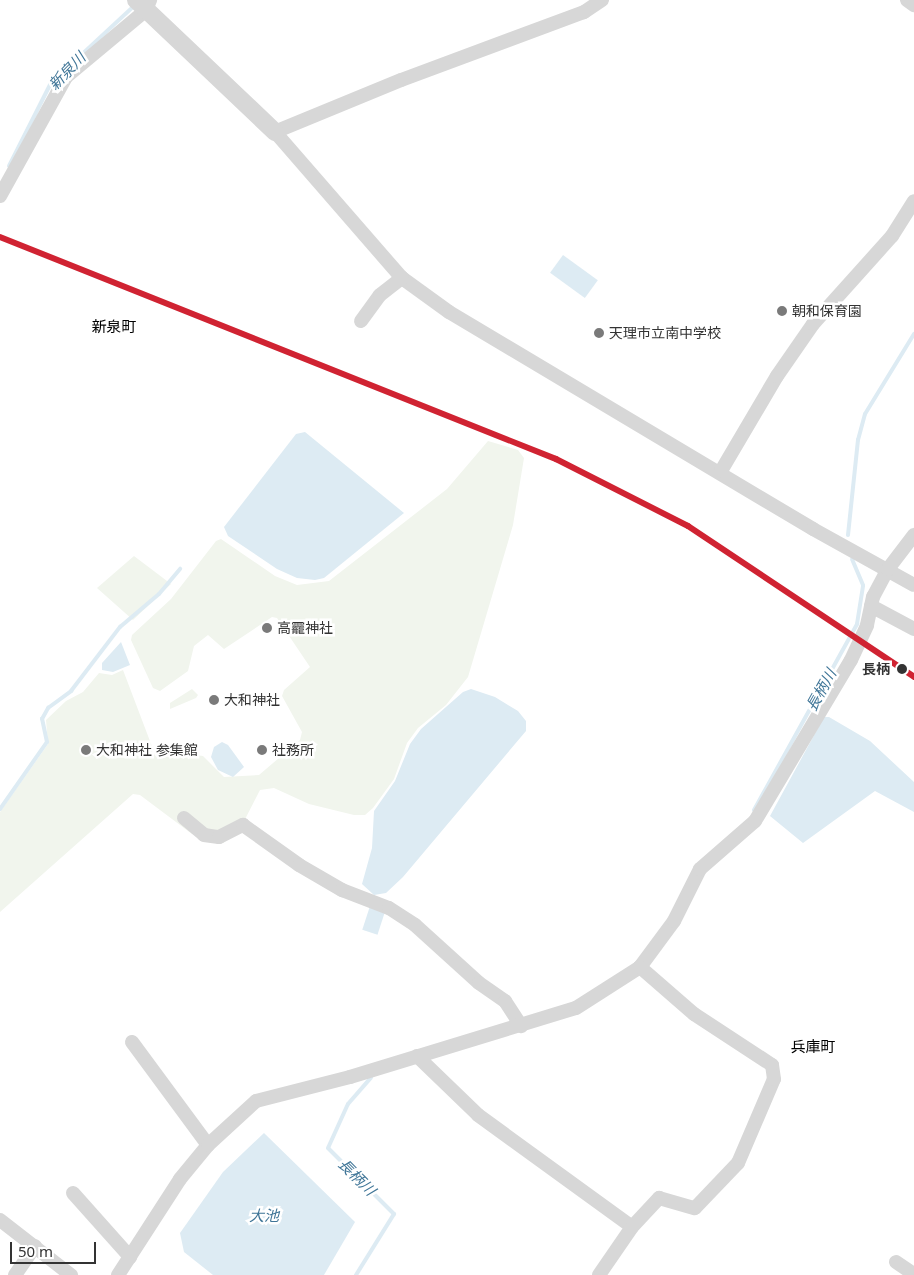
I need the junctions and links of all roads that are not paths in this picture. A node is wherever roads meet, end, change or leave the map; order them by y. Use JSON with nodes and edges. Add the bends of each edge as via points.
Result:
{"nodes":[{"id":1,"x":602,"y":0,"type":"edge"},
{"id":2,"x":907,"y":0,"type":"edge"},
{"id":3,"x":144,"y":4,"type":"edge"},
{"id":4,"x":914,"y":5,"type":"edge"},
{"id":5,"x":275,"y":132,"type":"junction"},
{"id":6,"x":0,"y":196,"type":"edge"},
{"id":7,"x":914,"y":201,"type":"edge"},
{"id":8,"x":402,"y":278,"type":"junction"},
{"id":9,"x":361,"y":321,"type":"dead end"},
{"id":10,"x":721,"y":471,"type":"junction"},
{"id":11,"x":914,"y":535,"type":"edge"},
{"id":12,"x":888,"y":569,"type":"junction"},
{"id":13,"x":914,"y":585,"type":"edge"},
{"id":14,"x":871,"y":606,"type":"junction"},
{"id":15,"x":914,"y":629,"type":"edge"},
{"id":16,"x":184,"y":818,"type":"dead end"},
{"id":17,"x":640,"y":967,"type":"junction"},
{"id":18,"x":521,"y":1026,"type":"junction"},
{"id":19,"x":132,"y":1042,"type":"dead end"},
{"id":20,"x":417,"y":1056,"type":"junction"},
{"id":21,"x":208,"y":1145,"type":"junction"},
{"id":22,"x":73,"y":1193,"type":"dead end"},
{"id":23,"x":0,"y":1220,"type":"edge"},
{"id":24,"x":632,"y":1227,"type":"junction"},
{"id":25,"x":35,"y":1246,"type":"junction"},
{"id":26,"x":130,"y":1257,"type":"junction"},
{"id":27,"x":896,"y":1262,"type":"dead end"},
{"id":28,"x":914,"y":1274,"type":"edge"},
{"id":29,"x":15,"y":1275,"type":"edge"},
{"id":30,"x":71,"y":1275,"type":"edge"},
{"id":31,"x":118,"y":1275,"type":"edge"},
{"id":32,"x":599,"y":1275,"type":"edge"}],
"edges":[{"from":1,"to":5,"type":"street","via":[[584,12]]},
{"from":2,"to":4,"type":"street"},
{"from":3,"to":5,"type":"street"},
{"from":3,"to":6,"type":"street","via":[[66,77]]},
{"from":5,"to":8,"type":"street"},
{"from":7,"to":10,"type":"street","via":[[892,236],[814,324],[777,376]]},
{"from":8,"to":9,"type":"street","via":[[380,295]]},
{"from":8,"to":10,"type":"street","via":[[449,312]]},
{"from":10,"to":12,"type":"street","via":[[813,529]]},
{"from":11,"to":12,"type":"street"},
{"from":12,"to":13,"type":"street"},
{"from":12,"to":14,"type":"street"},
{"from":14,"to":15,"type":"street"},
{"from":14,"to":17,"type":"street","via":[[867,625],[851,660],[755,821],[700,869],[674,921]]},
{"from":16,"to":18,"type":"street","via":[[204,835],[220,837],[243,825],[342,890],[389,908],[415,925],[479,983],[505,1001]]},
{"from":17,"to":18,"type":"street","via":[[576,1008]]},
{"from":17,"to":24,"type":"street","via":[[694,1014],[772,1065],[774,1079],[738,1163],[695,1208],[659,1198]]},
{"from":18,"to":20,"type":"street"},
{"from":19,"to":21,"type":"street"},
{"from":20,"to":21,"type":"street","via":[[256,1102]]},
{"from":20,"to":24,"type":"street","via":[[478,1115]]},
{"from":21,"to":26,"type":"street","via":[[180,1179]]},
{"from":22,"to":26,"type":"street"},
{"from":23,"to":25,"type":"street"},
{"from":24,"to":32,"type":"street"},
{"from":25,"to":29,"type":"street"},
{"from":25,"to":30,"type":"street"},
{"from":26,"to":31,"type":"street"},
{"from":27,"to":28,"type":"street"}]}
